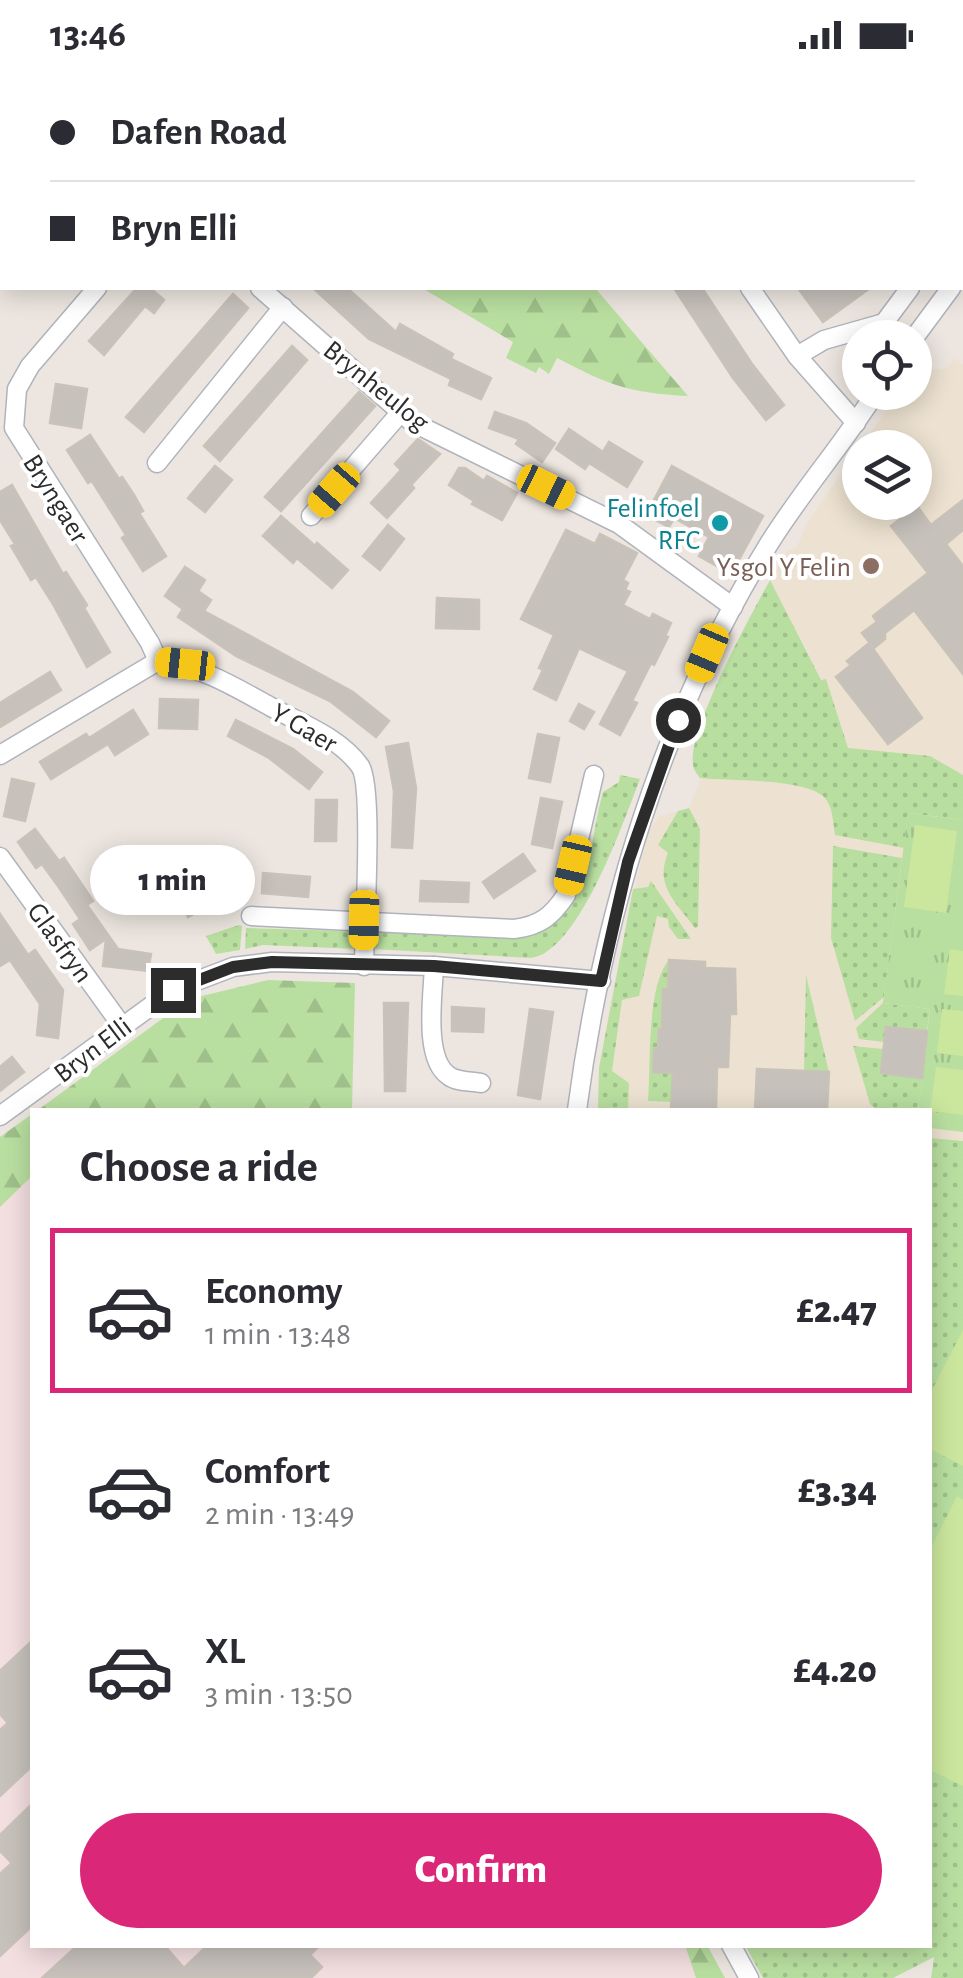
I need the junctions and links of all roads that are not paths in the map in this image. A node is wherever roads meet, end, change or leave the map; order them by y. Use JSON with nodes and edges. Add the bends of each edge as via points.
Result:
{"nodes":[{"id":1,"x":95,"y":290,"type":"edge"},
{"id":2,"x":262,"y":290,"type":"edge"},
{"id":3,"x":751,"y":290,"type":"edge"},
{"id":4,"x":909,"y":290,"type":"edge"},
{"id":5,"x":950,"y":290,"type":"edge"},
{"id":6,"x":283,"y":307,"type":"junction"},
{"id":7,"x":927,"y":320,"type":"edge"},
{"id":8,"x":796,"y":356,"type":"junction"},
{"id":9,"x":864,"y":410,"type":"edge"},
{"id":10,"x":401,"y":412,"type":"junction"},
{"id":11,"x":856,"y":423,"type":"junction"},
{"id":12,"x":157,"y":462,"type":"dead end"},
{"id":13,"x":312,"y":516,"type":"dead end"},
{"id":14,"x":733,"y":607,"type":"junction"},
{"id":15,"x":158,"y":661,"type":"junction"},
{"id":16,"x":0,"y":755,"type":"edge"},
{"id":17,"x":594,"y":775,"type":"dead end"},
{"id":18,"x":0,"y":858,"type":"edge"},
{"id":19,"x":252,"y":916,"type":"dead end"},
{"id":20,"x":364,"y":920,"type":"junction"},
{"id":21,"x":364,"y":966,"type":"junction"},
{"id":22,"x":434,"y":966,"type":"junction"},
{"id":23,"x":601,"y":981,"type":"junction"},
{"id":24,"x":122,"y":1026,"type":"junction"},
{"id":25,"x":481,"y":1083,"type":"dead end"},
{"id":26,"x":577,"y":1108,"type":"edge"},
{"id":27,"x":0,"y":1116,"type":"edge"},
{"id":28,"x":733,"y":1948,"type":"edge"},
{"id":29,"x":749,"y":1978,"type":"edge"}],
"edges":[{"from":1,"to":15,"type":"street","name":"Bryngaer","via":[[16,389],[14,428]]},
{"from":2,"to":6,"type":"street","name":"Brynheulog"},
{"from":3,"to":8,"type":"street"},
{"from":4,"to":8,"type":"street","via":[[884,324],[824,340]]},
{"from":5,"to":7,"type":"street"},
{"from":6,"to":10,"type":"street","name":"Brynheulog"},
{"from":6,"to":12,"type":"street"},
{"from":8,"to":11,"type":"street"},
{"from":9,"to":11,"type":"street"},
{"from":10,"to":13,"type":"street"},
{"from":10,"to":14,"type":"street","name":"Brynheulog","via":[[619,524]]},
{"from":11,"to":14,"type":"street","via":[[802,494]]},
{"from":14,"to":23,"type":"street","via":[[663,754],[628,862]]},
{"from":15,"to":16,"type":"street"},
{"from":15,"to":20,"type":"street","name":"Y Gaer","via":[[185,664],[234,687],[341,744],[364,770]]},
{"from":17,"to":20,"type":"street","via":[[566,895],[535,926]]},
{"from":18,"to":24,"type":"street","name":"Glasfryn"},
{"from":19,"to":20,"type":"street"},
{"from":20,"to":21,"type":"street","name":"Y Gaer"},
{"from":21,"to":22,"type":"street","name":"Bryn Elli"},
{"from":21,"to":24,"type":"street","name":"Bryn Elli","via":[[233,967],[173,990]]},
{"from":22,"to":23,"type":"street","name":"Bryn Elli"},
{"from":22,"to":25,"type":"street","via":[[437,1065],[452,1079]]},
{"from":23,"to":26,"type":"street"},
{"from":24,"to":27,"type":"street","name":"Bryn Elli"},
{"from":28,"to":29,"type":"street"}]}
